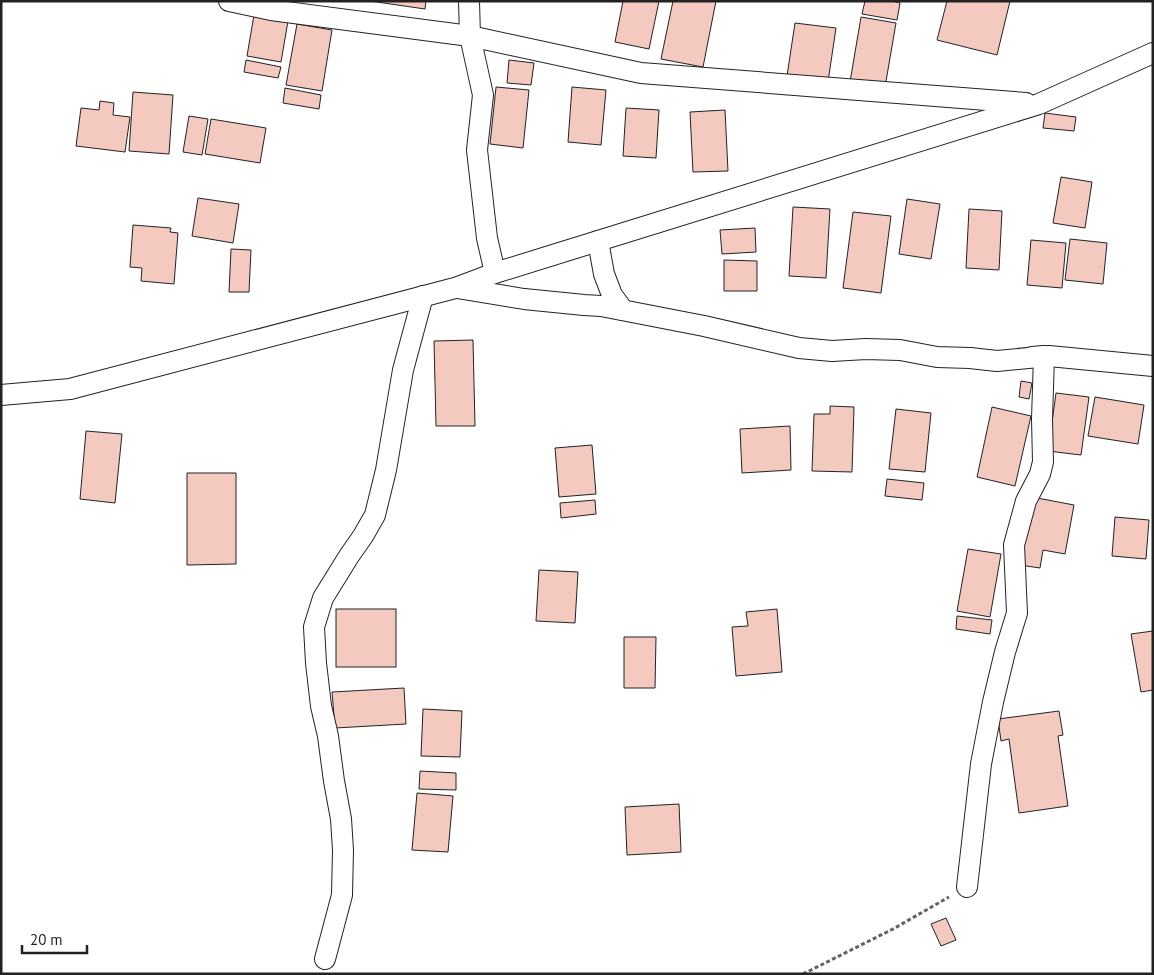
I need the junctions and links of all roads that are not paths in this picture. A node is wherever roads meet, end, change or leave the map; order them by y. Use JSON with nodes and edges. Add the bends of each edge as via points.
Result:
{"nodes":[{"id":1,"x":229,"y":1,"type":"edge"},
{"id":2,"x":469,"y":1,"type":"edge"},
{"id":3,"x":470,"y":36,"type":"junction"},
{"id":4,"x":1153,"y":53,"type":"edge"},
{"id":5,"x":1039,"y":104,"type":"junction"},
{"id":6,"x":598,"y":241,"type":"junction"},
{"id":7,"x":495,"y":273,"type":"junction"},
{"id":8,"x":455,"y":288,"type":"junction"},
{"id":9,"x":423,"y":296,"type":"junction"},
{"id":10,"x":623,"y":310,"type":"junction"},
{"id":11,"x":1044,"y":356,"type":"junction"},
{"id":12,"x":1153,"y":366,"type":"edge"},
{"id":13,"x":1,"y":395,"type":"edge"},
{"id":14,"x":967,"y":887,"type":"road end"},
{"id":15,"x":325,"y":959,"type":"dead end"}],
"edges":[{"from":1,"to":3,"type":"street","via":[[271,10]]},
{"from":2,"to":3,"type":"street"},
{"from":3,"to":5,"type":"street","via":[[641,73]]},
{"from":3,"to":7,"type":"street","via":[[483,95],[477,150],[487,238]]},
{"from":4,"to":5,"type":"street"},
{"from":5,"to":6,"type":"street"},
{"from":6,"to":7,"type":"street"},
{"from":6,"to":10,"type":"street","via":[[609,288]]},
{"from":7,"to":8,"type":"street"},
{"from":8,"to":9,"type":"street"},
{"from":8,"to":10,"type":"street"},
{"from":9,"to":13,"type":"street","via":[[70,388]]},
{"from":9,"to":15,"type":"street","via":[[403,370],[375,515],[323,598],[314,626],[321,706],[341,819],[343,850],[342,895]]},
{"from":10,"to":11,"type":"street","via":[[799,348],[900,350],[938,357],[997,361]]},
{"from":11,"to":12,"type":"street"},
{"from":11,"to":14,"type":"street","via":[[1043,462],[1026,502],[1014,545],[1017,613],[993,702],[981,764]]}]}
